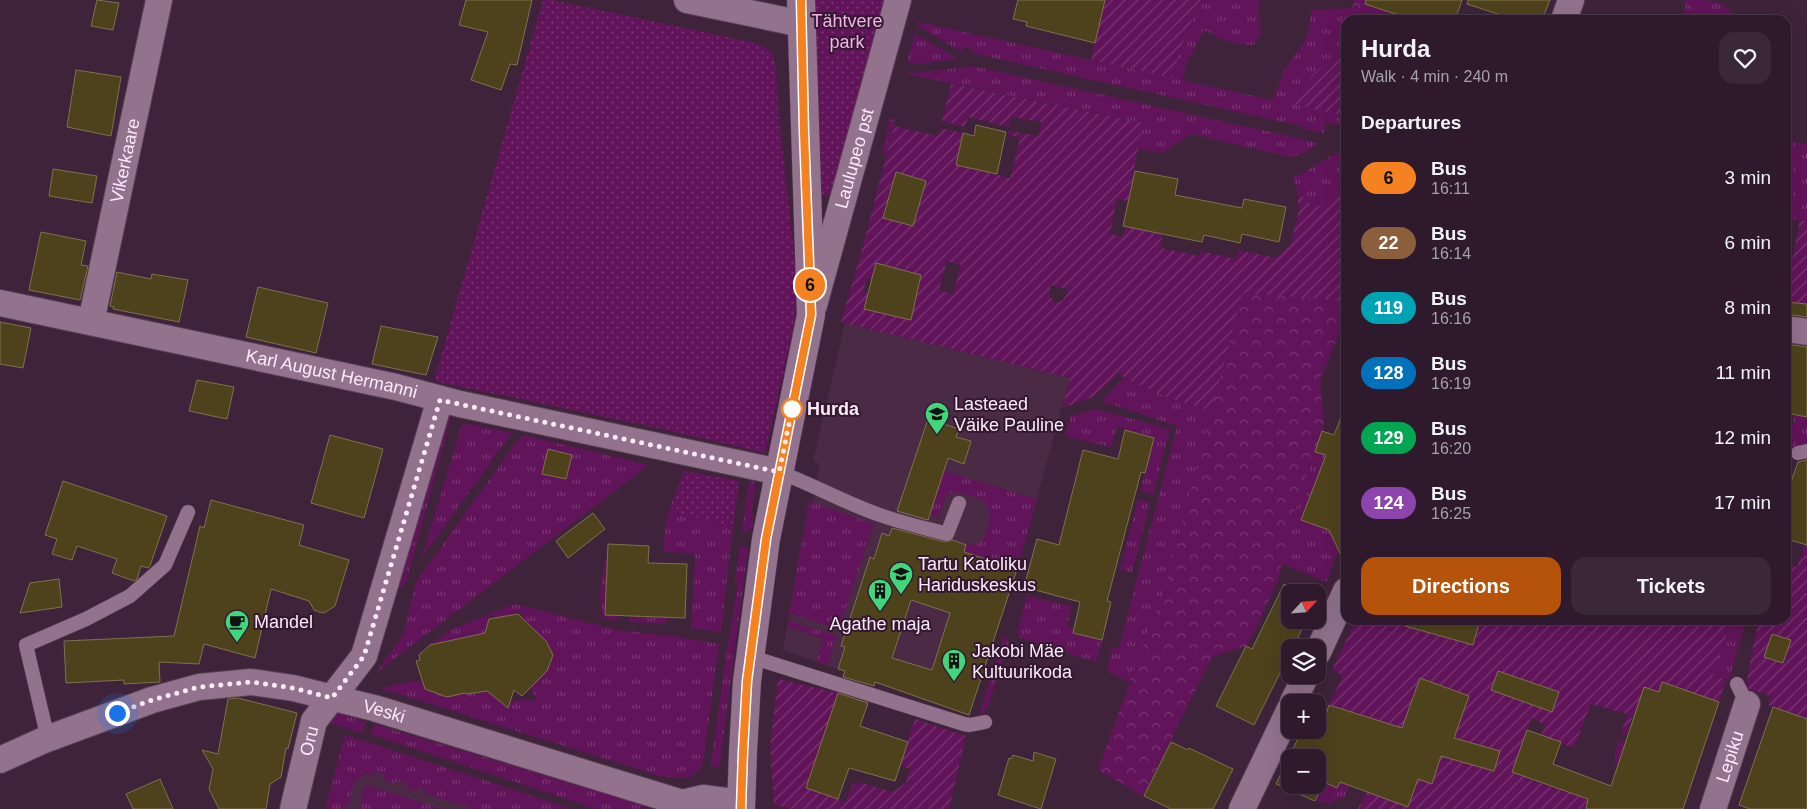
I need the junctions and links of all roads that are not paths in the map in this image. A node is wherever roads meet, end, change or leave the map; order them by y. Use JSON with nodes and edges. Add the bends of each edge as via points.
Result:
{"nodes":[{"id":1,"x":159,"y":0,"type":"edge"},
{"id":2,"x":688,"y":0,"type":"edge"},
{"id":3,"x":898,"y":0,"type":"edge"},
{"id":4,"x":1571,"y":0,"type":"edge"},
{"id":5,"x":802,"y":12,"type":"edge"},
{"id":6,"x":1566,"y":15,"type":"edge"},
{"id":7,"x":0,"y":303,"type":"edge"},
{"id":8,"x":811,"y":315,"type":"junction"},
{"id":9,"x":91,"y":322,"type":"junction"},
{"id":10,"x":1791,"y":330,"type":"edge"},
{"id":11,"x":1807,"y":332,"type":"edge"},
{"id":12,"x":440,"y":400,"type":"junction"},
{"id":13,"x":779,"y":472,"type":"junction"},
{"id":14,"x":959,"y":503,"type":"dead end"},
{"id":15,"x":188,"y":512,"type":"dead end"},
{"id":16,"x":1341,"y":602,"type":"edge"},
{"id":17,"x":1324,"y":639,"type":"edge"},
{"id":18,"x":751,"y":657,"type":"junction"},
{"id":19,"x":1742,"y":694,"type":"dead end"},
{"id":20,"x":332,"y":698,"type":"junction"},
{"id":21,"x":985,"y":722,"type":"dead end"},
{"id":22,"x":1281,"y":728,"type":"edge"},
{"id":23,"x":48,"y":739,"type":"junction"},
{"id":24,"x":0,"y":760,"type":"edge"},
{"id":25,"x":676,"y":805,"type":"edge"},
{"id":26,"x":741,"y":806,"type":"edge"},
{"id":27,"x":293,"y":809,"type":"edge"},
{"id":28,"x":1242,"y":809,"type":"edge"},
{"id":29,"x":1713,"y":809,"type":"edge"}],
"edges":[{"from":1,"to":9,"type":"street","name":"Vikerkaare"},
{"from":2,"to":5,"type":"street"},
{"from":3,"to":8,"type":"street","name":"Laulupeo pst"},
{"from":4,"to":6,"type":"street"},
{"from":5,"to":8,"type":"main road"},
{"from":7,"to":9,"type":"street","name":"Karl August Hermanni"},
{"from":8,"to":13,"type":"main road"},
{"from":9,"to":12,"type":"street","name":"Karl August Hermanni","via":[[396,386]]},
{"from":10,"to":11,"type":"street"},
{"from":12,"to":13,"type":"street","name":"Karl August Hermanni"},
{"from":12,"to":20,"type":"street","name":"Oru","via":[[364,656]]},
{"from":13,"to":14,"type":"lane","via":[[880,515],[948,534]]},
{"from":13,"to":18,"type":"main road","via":[[766,539]]},
{"from":15,"to":23,"type":"lane","via":[[165,565],[130,596],[26,645]]},
{"from":16,"to":17,"type":"street"},
{"from":18,"to":21,"type":"lane","via":[[964,724]]},
{"from":18,"to":26,"type":"main road"},
{"from":19,"to":29,"type":"street","name":"Lepiku"},
{"from":20,"to":23,"type":"street","name":"Veski","via":[[251,682],[199,687],[152,700]]},
{"from":20,"to":25,"type":"street","name":"Veski","via":[[374,708]]},
{"from":20,"to":27,"type":"street","name":"Oru","via":[[314,721]]},
{"from":22,"to":28,"type":"street"},
{"from":23,"to":24,"type":"street","name":"Veski"},
{"from":25,"to":26,"type":"street","name":"Veski","via":[[704,798]]}]}
